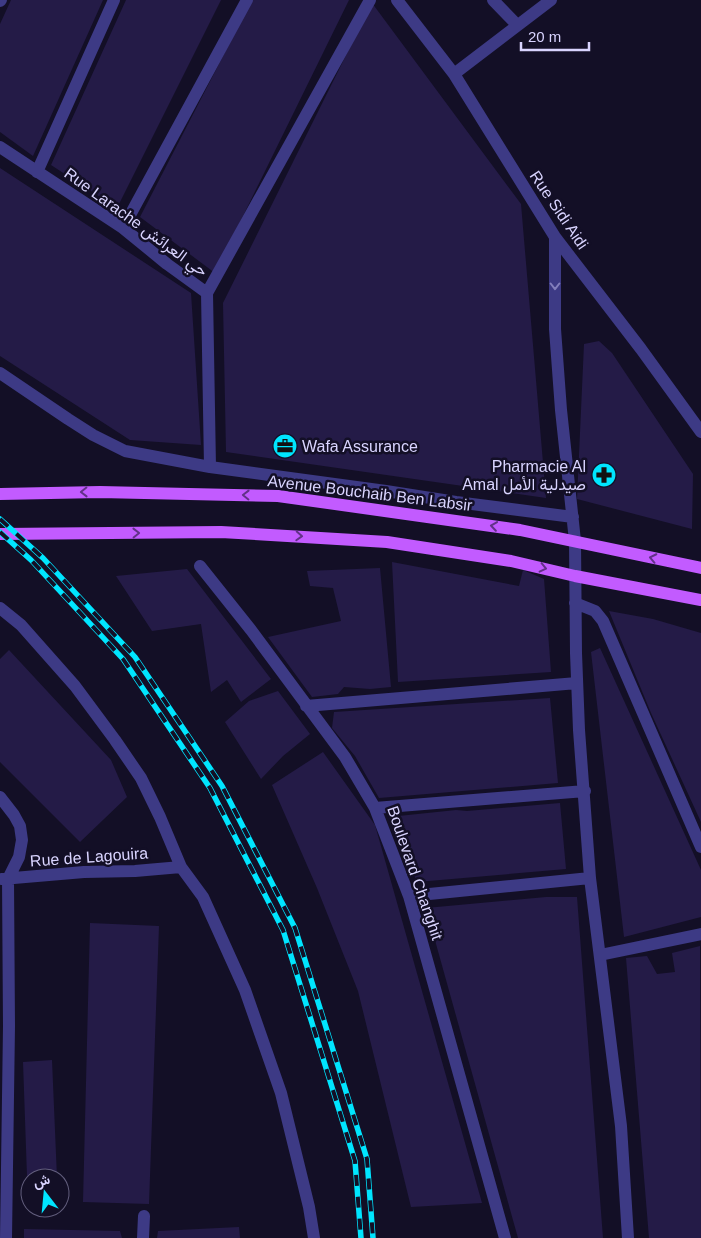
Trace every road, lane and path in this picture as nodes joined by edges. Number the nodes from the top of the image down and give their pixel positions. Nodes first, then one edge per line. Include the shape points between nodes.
1 (114, 0) edge
2 (247, 0) edge
3 (370, 0) edge
4 (397, 0) edge
5 (493, 0) edge
6 (551, 0) edge
7 (517, 25) junction
8 (454, 74) junction
9 (0, 147) edge
10 (37, 172) junction
11 (123, 228) junction
12 (555, 237) junction
13 (207, 293) junction
14 (0, 373) edge
15 (701, 432) edge
16 (210, 467) junction
17 (0, 494) edge
18 (573, 517) junction
19 (0, 534) edge
20 (575, 541) junction
21 (200, 566) dead end
22 (701, 568) edge
23 (575, 576) junction
24 (701, 600) edge
25 (575, 604) junction
26 (0, 608) edge
27 (577, 683) junction
28 (306, 706) junction
29 (585, 790) junction
30 (0, 797) edge
31 (375, 808) junction
32 (701, 847) edge
33 (181, 867) junction
34 (590, 878) junction
35 (4, 879) edge
36 (410, 896) junction
37 (701, 934) edge
38 (600, 955) junction
39 (144, 1216) dead end
40 (6, 1238) edge
41 (143, 1238) edge
42 (314, 1238) edge
43 (505, 1238) edge
44 (628, 1238) edge

1 - 10 street
2 - 11 street
3 - 13 street
4 - 8 street, Rue Sidi Aidi
5 - 7 street
6 - 7 street
7 - 8 street
8 - 12 street, Rue Sidi Aidi
9 - 10 street, Rue Larache حي العرائش
10 - 11 street, Rue Larache حي العرائش
11 - 13 street, Rue Larache حي العرائش
12 - 15 street, Rue Sidi Aidi
12 -> 18 street via 555,329
13 - 16 street, Rue Larache حي العرائش
14 - 16 street via 76,425 125,452
16 - 18 street
20 -> 17 main road, Avenue Bouchaib Ben Labsir via 520,530 278,496 100,492
18 - 20 street
19 -> 23 main road via 221,532 387,542 511,560
22 -> 20 main road, Avenue Bouchaib Ben Labsir
20 - 23 street
21 - 28 street, Boulevard Changhit
23 - 24 main road
23 - 25 street
25 - 27 street
25 - 32 street via 595,611 603,621
26 - 33 street via 22,625 75,686 115,740 141,778
27 - 28 street
27 - 29 street
28 - 31 street, Boulevard Changhit via 345,757
29 - 31 street
29 - 34 street
30 - 35 street via 20,826 22,840 19,857
31 - 36 street, Boulevard Changhit
33 - 35 street, Rue de Lagouira
33 - 42 street via 203,897 248,999 281,1093
34 - 36 street
34 - 38 street
35 - 40 street via 9,1026
36 - 43 street, Boulevard Changhit
37 - 38 street
38 - 44 street via 621,1126
39 - 41 street

